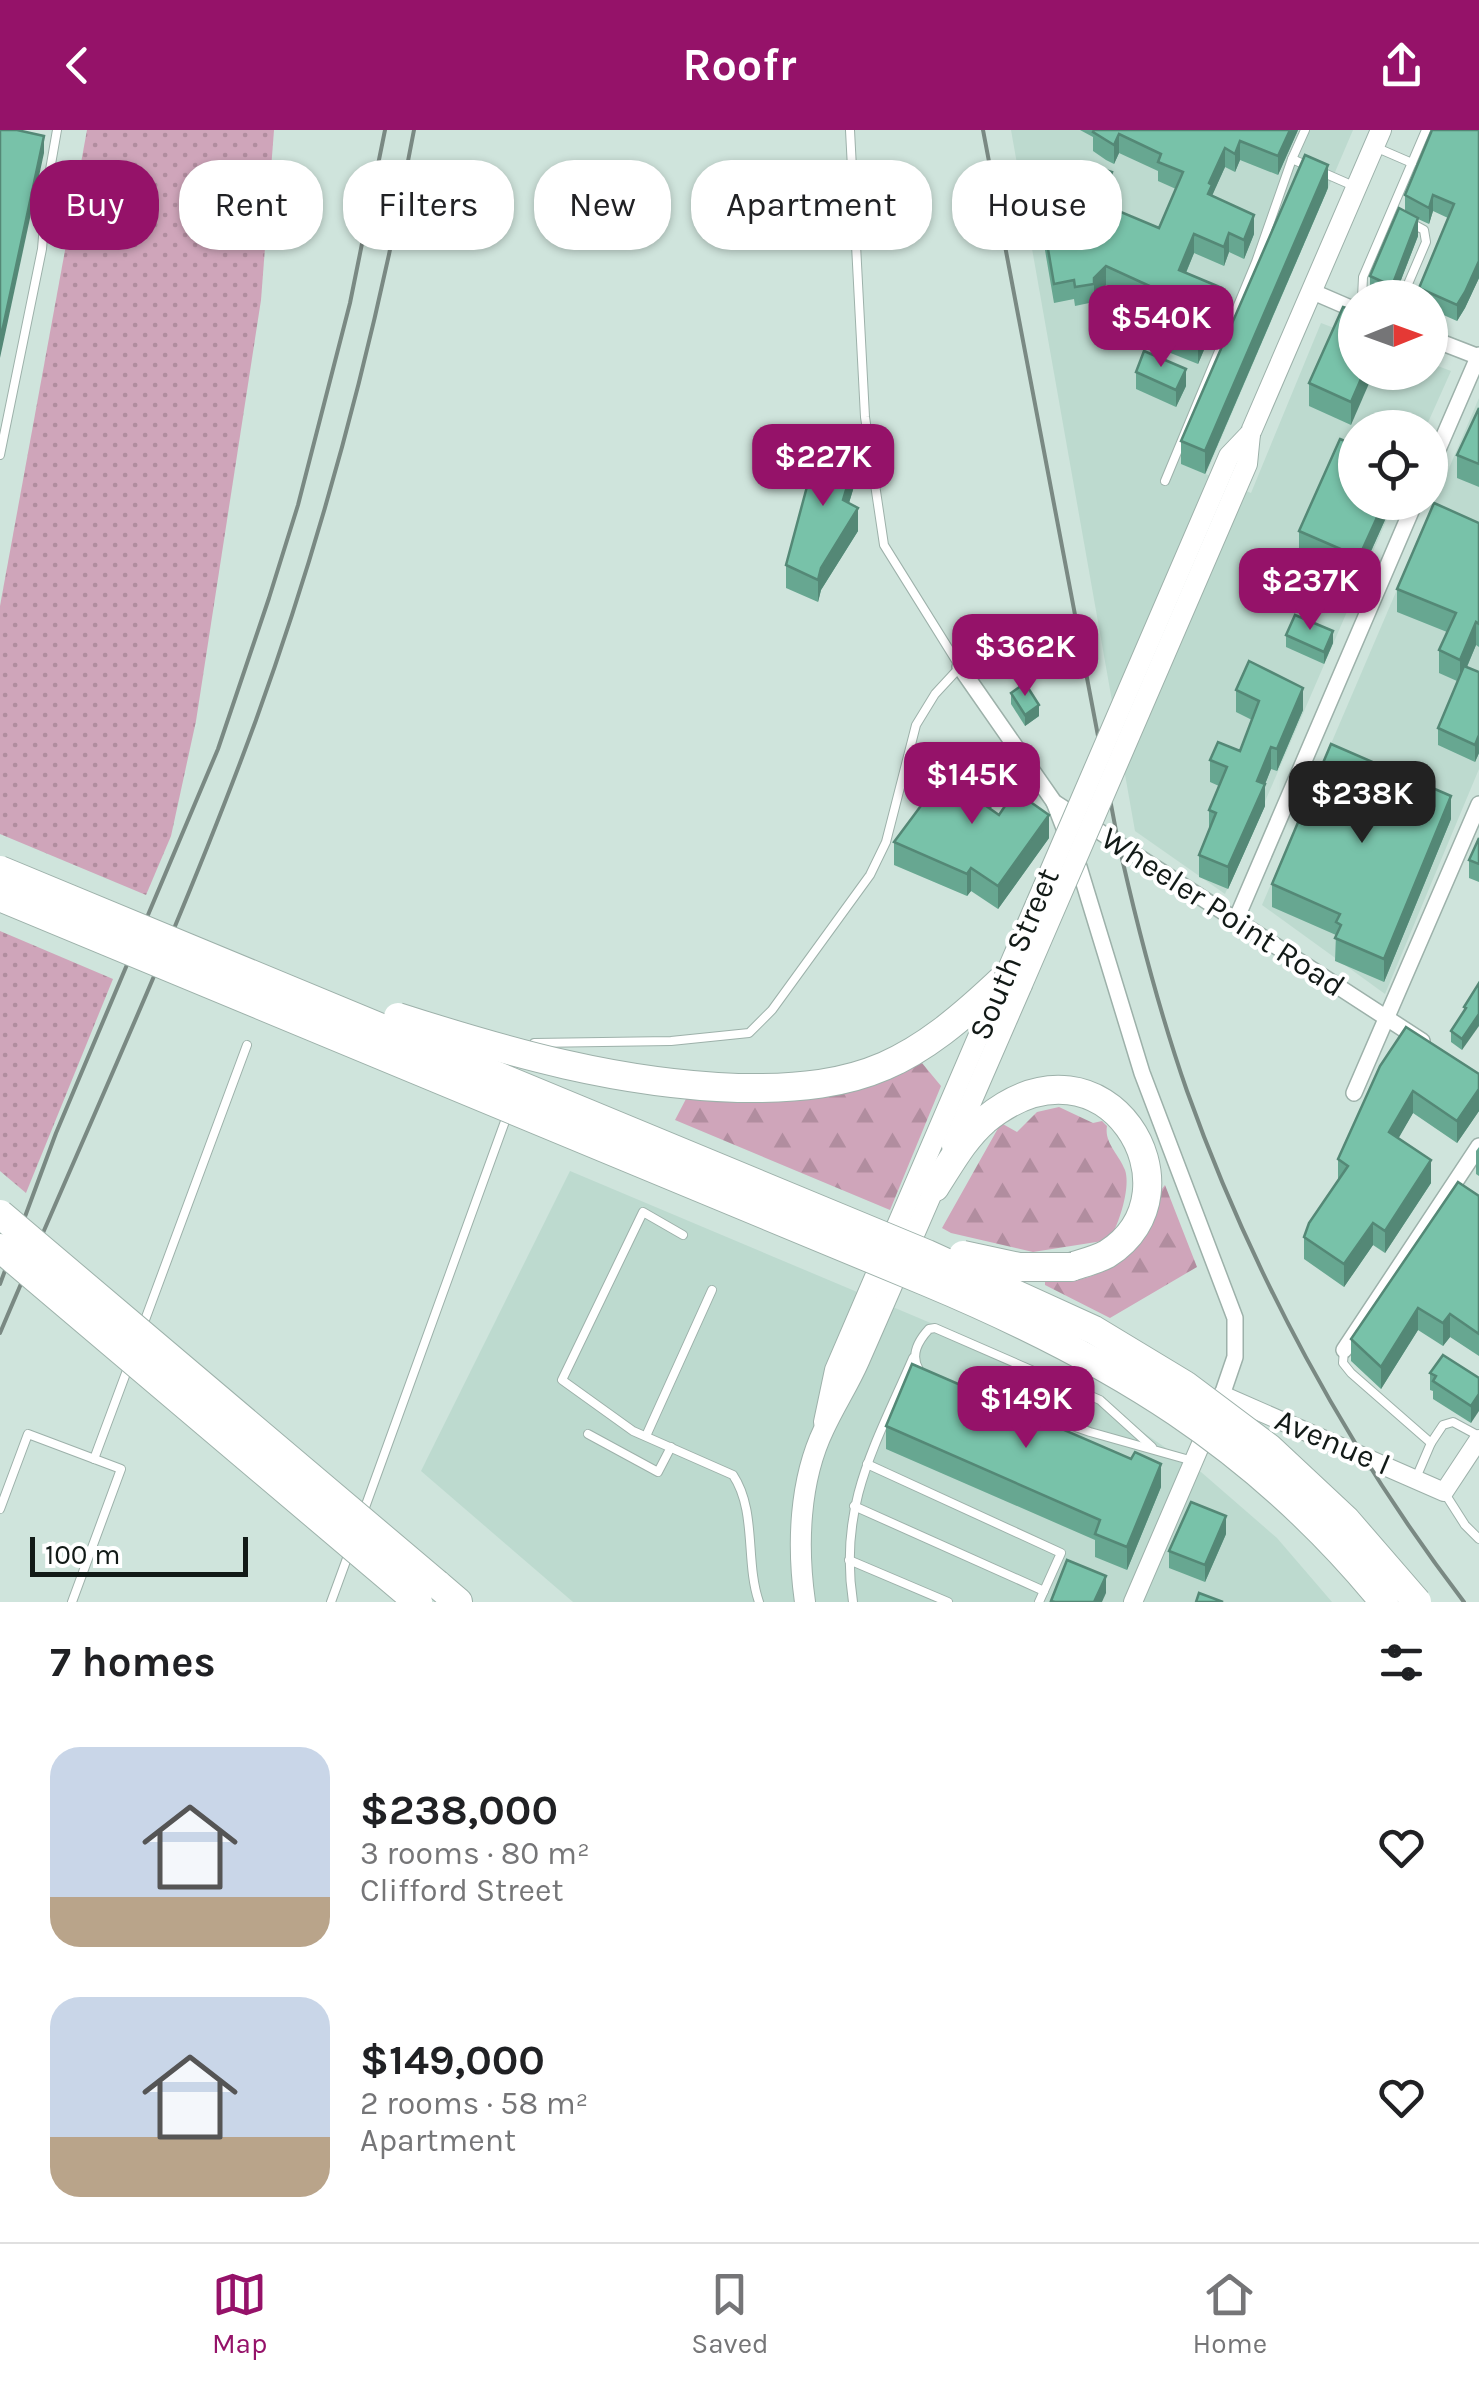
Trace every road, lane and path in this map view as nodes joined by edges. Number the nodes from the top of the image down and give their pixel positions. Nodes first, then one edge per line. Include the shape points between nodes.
1 (58, 130) edge
2 (850, 130) edge
3 (1305, 130) edge
4 (1426, 130) edge
5 (1376, 135) edge
6 (1292, 159) junction
7 (1412, 162) junction
8 (1356, 187) junction
9 (1391, 213) junction
10 (1363, 280) edge
11 (1409, 280) edge
12 (1311, 290) junction
13 (1338, 302) edge
14 (1448, 345) edge
15 (1479, 356) edge
16 (1448, 427) edge
17 (0, 454) edge
18 (1165, 481) dead end
19 (1407, 520) edge
20 (960, 667) junction
21 (1054, 802) junction
22 (1479, 804) edge
23 (0, 870) edge
24 (0, 897) edge
25 (1235, 922) junction
26 (220, 961) junction
27 (1013, 982) junction
28 (1386, 1017) junction
29 (247, 1045) dead end
30 (1434, 1050) edge
31 (527, 1061) dead end
32 (521, 1079) dead end
33 (1354, 1093) dead end
34 (1479, 1146) edge
35 (934, 1187) junction
36 (805, 1203) junction
37 (0, 1214) edge
38 (683, 1235) dead end
39 (0, 1248) edge
40 (712, 1290) dead end
41 (1344, 1350) joint
42 (915, 1354) junction
43 (925, 1374) edge
44 (962, 1387) edge
45 (1222, 1396) junction
46 (824, 1429) junction
47 (588, 1434) dead end
48 (646, 1436) junction
49 (1479, 1438) edge
50 (1431, 1444) junction
51 (671, 1447) junction
52 (1152, 1447) junction
53 (94, 1459) junction
54 (1193, 1462) junction
55 (868, 1464) junction
56 (1416, 1478) junction
57 (1444, 1492) junction
58 (854, 1506) junction
59 (0, 1509) edge
60 (1479, 1539) edge
61 (849, 1560) junction
62 (1044, 1591) junction
63 (438, 1596) edge
64 (72, 1602) edge
65 (330, 1602) edge
66 (759, 1602) edge
67 (804, 1602) edge
68 (854, 1602) edge
69 (948, 1602) edge
70 (1040, 1602) edge
71 (1133, 1602) edge
72 (1384, 1602) edge
73 (1417, 1602) edge

1 - 17 lane via 42,249
2 - 20 lane via 864,417 884,545
3 - 6 lane
4 - 7 lane
5 - 7 lane
5 - 8 main road, South Street
6 - 8 lane
6 - 18 lane
7 - 9 lane
8 - 12 main road, South Street
9 - 10 lane
9 - 11 lane via 1427,236
12 - 13 street
12 - 27 main road, South Street, bridge via 1250,434 1229,456
14 - 15 street
15 - 16 street
19 - 25 street
20 - 21 street, Wheeler Point Road
20 - 31 lane via 916,725 886,842 870,875 749,1032 671,1042 534,1043
21 - 25 street, Wheeler Point Road
21 - 45 street via 1142,1073 1235,1318 1234,1357
22 - 28 street
23 - 26 highway, bridge
24 - 72 highway, bridge via 1059,1341 1140,1386 1226,1446 1306,1516
25 - 28 street, Wheeler Point Road
26 - 27 highway, bridge via 553,1064 643,1081 738,1088 838,1081 896,1063
26 - 36 highway, bridge
27 - 35 main road, South Street
27 - 46 main road, South Street via 835,1370
28 - 30 street, Wheeler Point Road
28 - 33 street
29 - 53 lane
32 - 65 lane
34 - 41 street
35 - 36 highway, bridge via 976,1128 1012,1102 1054,1088 1112,1106 1142,1151 1146,1172 1145,1197 1126,1237 1108,1253 1071,1267 983,1260
35 - 46 main road, South Street
36 - 73 highway, bridge via 1035,1301 1185,1385 1309,1484
37 - 63 highway, bridge
38 - 48 lane via 643,1212 562,1380
39 - 63 highway, bridge
40 - 48 lane
41 - 50 lane via 1351,1373
42 - 43 lane
42 - 52 lane via 934,1328 1100,1400
42 - 55 lane
44 - 52 lane
45 - 54 street
45 - 56 street, Avenue I
46 - 67 main road, South Street via 806,1495
47 - 51 lane via 658,1472
48 - 51 lane
49 - 50 lane via 1453,1422
49 - 57 street
50 - 56 lane
51 - 66 lane via 732,1475 740,1486
52 - 54 lane
53 - 59 lane via 28,1434
53 - 64 lane via 121,1469
54 - 71 street
55 - 58 lane
55 - 62 lane via 1062,1553
56 - 57 street, Avenue I
57 - 60 lane
58 - 61 lane
58 - 62 lane
61 - 68 lane
61 - 69 lane
62 - 70 lane

